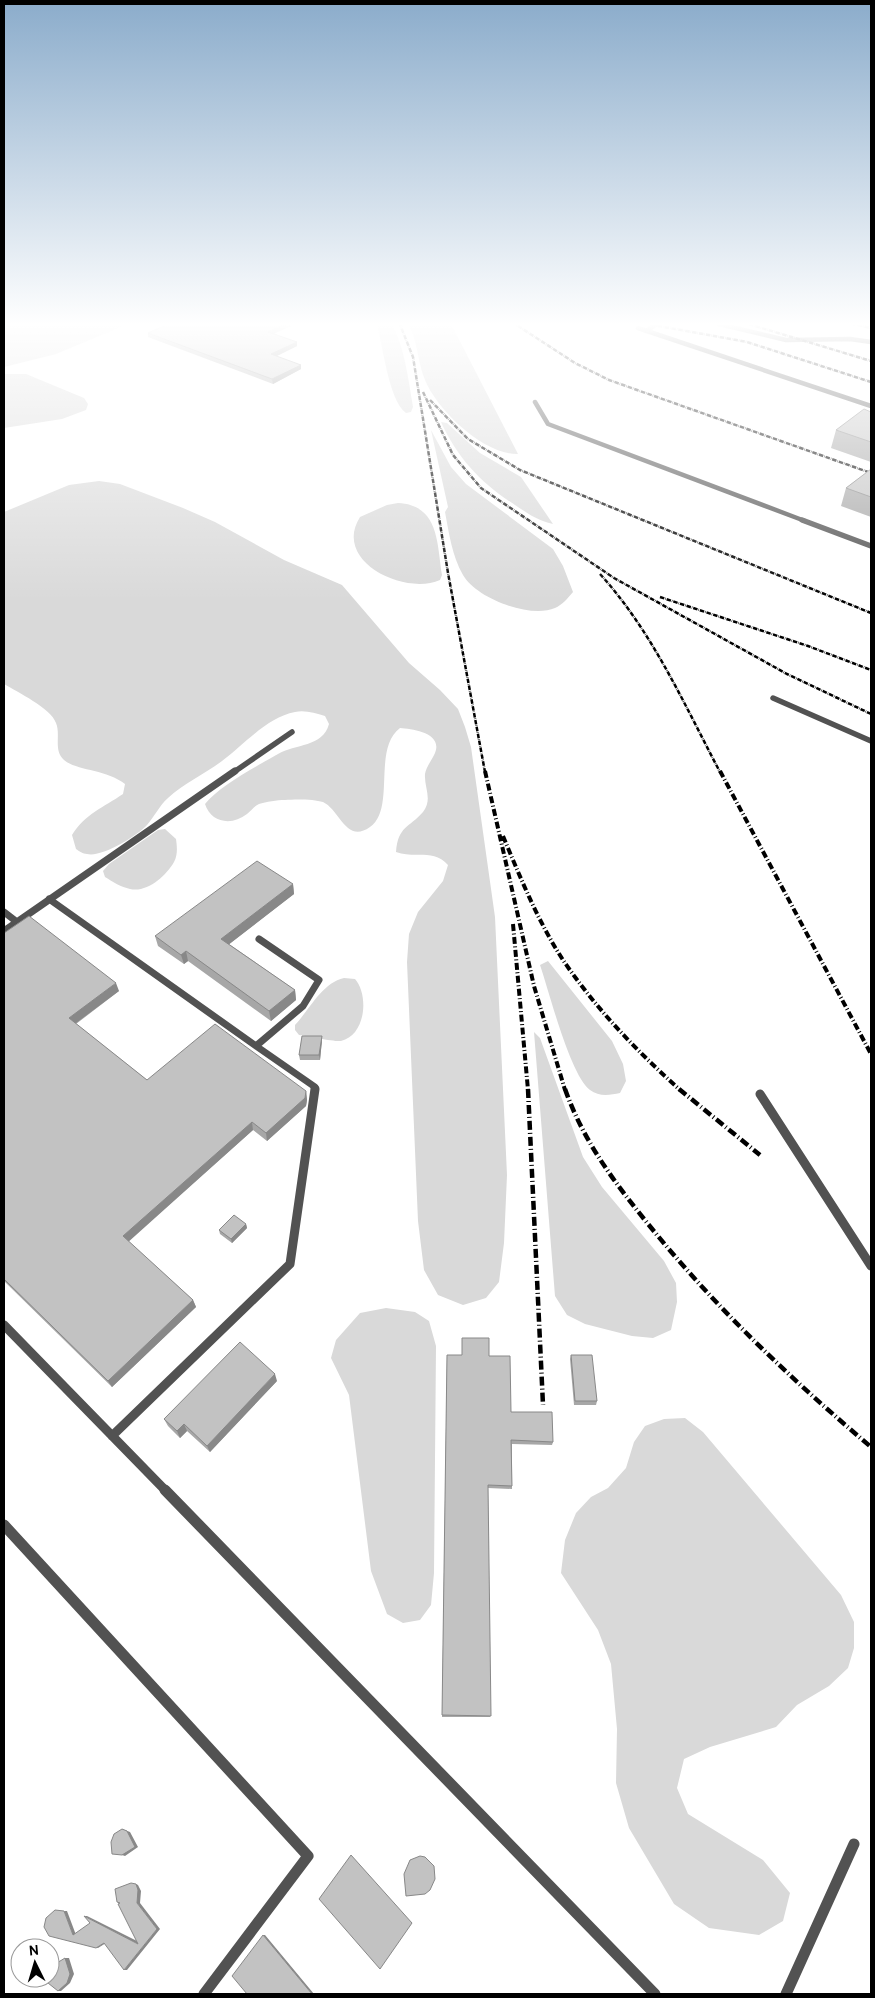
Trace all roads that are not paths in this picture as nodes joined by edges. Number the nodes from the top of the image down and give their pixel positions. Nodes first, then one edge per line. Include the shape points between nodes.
1 (543, 415) edge
2 (871, 546) edge
3 (773, 698) dead end
4 (292, 732) dead end
5 (871, 741) edge
6 (50, 899) junction
7 (4, 912) edge
8 (16, 922) junction
9 (4, 931) edge
10 (259, 940) dead end
11 (256, 1046) junction
12 (760, 1094) dead end
13 (871, 1266) edge
14 (4, 1326) edge
15 (112, 1436) junction
16 (4, 1525) edge
17 (854, 1844) dead end
18 (204, 1994) edge
19 (655, 1994) edge
20 (786, 1994) edge

1 - 2 lane via 548,424
3 - 5 lane
4 - 6 lane
6 - 8 lane
6 - 11 lane
7 - 8 lane
8 - 9 lane
10 - 11 lane via 319,980 303,1006
11 - 15 lane via 316,1087 290,1264
12 - 13 lane
14 - 15 lane
15 - 19 lane
16 - 18 lane via 308,1856
17 - 20 lane

